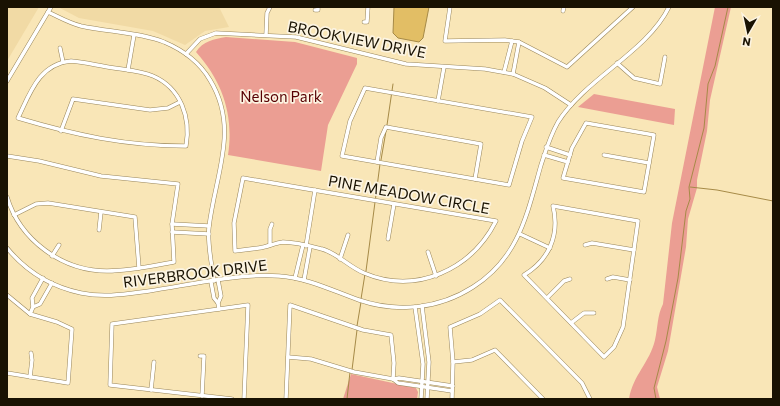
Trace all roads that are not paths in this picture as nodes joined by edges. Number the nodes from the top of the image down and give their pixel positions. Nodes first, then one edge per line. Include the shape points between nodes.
1 (51, 7) edge
2 (270, 7) edge
3 (368, 7) edge
4 (450, 7) edge
5 (633, 7) edge
6 (669, 7) edge
7 (48, 12) junction
8 (364, 22) dead end
9 (134, 35) junction
10 (266, 35) junction
11 (512, 40) junction
12 (520, 42) junction
13 (60, 48) dead end
14 (510, 49) junction
15 (517, 51) junction
16 (186, 54) junction
17 (665, 57) dead end
18 (63, 62) junction
19 (617, 63) junction
20 (444, 67) junction
21 (128, 70) junction
22 (504, 72) junction
23 (512, 74) junction
24 (7, 81) edge
25 (438, 101) junction
26 (180, 102) junction
27 (571, 105) junction
28 (60, 131) junction
29 (546, 147) junction
30 (562, 152) junction
31 (544, 155) junction
32 (570, 155) junction
33 (604, 155) dead end
34 (7, 156) edge
35 (560, 160) junction
36 (377, 162) junction
37 (568, 162) junction
38 (649, 163) junction
39 (475, 179) junction
40 (315, 190) junction
41 (7, 197) edge
42 (394, 204) junction
43 (101, 212) junction
44 (14, 215) junction
45 (172, 224) junction
46 (272, 224) dead end
47 (209, 226) junction
48 (99, 230) dead end
49 (172, 232) junction
50 (209, 234) junction
51 (520, 234) junction
52 (348, 236) dead end
53 (388, 239) dead end
54 (585, 244) dead end
55 (59, 245) dead end
56 (270, 245) junction
57 (306, 246) junction
58 (7, 248) edge
59 (550, 248) junction
60 (634, 250) junction
61 (428, 252) dead end
62 (301, 255) junction
63 (52, 256) junction
64 (307, 257) junction
65 (340, 259) junction
66 (139, 268) junction
67 (436, 276) junction
68 (43, 278) junction
69 (295, 278) junction
70 (570, 279) dead end
71 (607, 279) dead end
72 (218, 280) junction
73 (304, 280) junction
74 (630, 280) junction
75 (212, 281) junction
76 (52, 283) junction
77 (7, 295) edge
78 (547, 298) junction
79 (218, 303) junction
80 (422, 306) junction
81 (33, 307) junction
82 (415, 307) junction
83 (219, 309) junction
84 (594, 313) dead end
85 (30, 314) junction
86 (571, 323) junction
87 (31, 353) dead end
88 (200, 356) dead end
89 (288, 357) junction
90 (154, 362) dead end
91 (453, 362) junction
92 (7, 373) edge
93 (30, 377) junction
94 (393, 379) junction
95 (423, 381) junction
96 (429, 382) junction
97 (453, 386) junction
98 (422, 387) junction
99 (428, 387) junction
100 (151, 390) junction
101 (452, 391) junction
102 (202, 396) junction
103 (232, 399) edge
104 (244, 399) edge
105 (286, 399) edge
106 (421, 399) edge
107 (427, 399) edge
108 (452, 399) edge
109 (543, 399) edge
110 (590, 399) edge

1 - 7 street
2 - 10 street
3 - 8 street via 367,22
4 - 11 street via 445,41
5 - 12 street via 567,66
6 - 19 street, RIVERBROOK DRIVE via 654,30
7 - 9 street via 82,26
7 - 24 street
9 - 16 street via 165,43
9 - 21 street
10 - 16 street, BROOKVIEW DRIVE via 222,32 212,34 200,39
10 - 20 street, BROOKVIEW DRIVE via 307,39 406,64
11 - 12 street
11 - 14 street
12 - 15 street
13 - 18 street
14 - 15 street
14 - 22 street
15 - 23 street
16 - 47 street via 201,68 215,88 222,105 225,123 225,141
17 - 19 street via 660,84 634,78
18 - 21 street
18 - 28 street via 52,66 39,77 18,118
19 - 27 street, RIVERBROOK DRIVE
20 - 22 street, BROOKVIEW DRIVE
20 - 25 street
21 - 26 street via 160,80 170,87
22 - 23 street, BROOKVIEW DRIVE
23 - 27 street, BROOKVIEW DRIVE via 545,88
25 - 36 street via 365,88 350,121 342,156
25 - 39 street via 532,117 509,185
26 - 28 street via 162,109 150,110 73,98
26 - 28 street via 187,121 186,146 125,143
27 - 29 street, RIVERBROOK DRIVE
29 - 30 street
29 - 31 street, RIVERBROOK DRIVE
30 - 32 street
30 - 35 street
31 - 35 street
31 - 51 street, RIVERBROOK DRIVE
32 - 37 street
32 - 38 street via 586,123 654,135
33 - 38 street
34 - 45 street via 101,176 178,184
35 - 37 street
36 - 39 street
36 - 39 street via 381,138 386,127 481,144
37 - 38 street via 563,178 644,192
40 - 42 street, PINE MEADOW CIRCLE
40 - 56 street, PINE MEADOW CIRCLE via 243,178 234,223 235,251
40 - 57 street
41 - 44 street
42 - 53 street
42 - 67 street, PINE MEADOW CIRCLE via 496,221 487,238 474,253
43 - 44 street via 48,202 36,204
43 - 48 street
43 - 66 street via 136,217
44 - 63 street via 30,237
45 - 47 street
45 - 49 street
46 - 56 street
47 - 50 street
49 - 50 street
49 - 66 street via 174,262
50 - 75 street
51 - 59 street
51 - 80 street, RIVERBROOK DRIVE via 502,262 482,281 453,298
52 - 65 street
54 - 60 street
55 - 63 street
56 - 57 street, PINE MEADOW CIRCLE via 283,242
57 - 62 street
57 - 64 street
57 - 65 street, PINE MEADOW CIRCLE via 329,252
58 - 68 street, RIVERBROOK DRIVE via 22,264
59 - 60 street via 555,227 553,206 638,221
59 - 78 street via 541,261 524,275
60 - 74 street
61 - 67 street
62 - 64 street
62 - 69 street
63 - 66 street via 73,265 96,270
64 - 73 street
65 - 67 street, PINE MEADOW CIRCLE via 362,272 387,280 414,281
68 - 76 street, RIVERBROOK DRIVE
68 - 81 street via 32,298
69 - 72 street, RIVERBROOK DRIVE via 262,275
69 - 73 street, RIVERBROOK DRIVE
70 - 78 street via 564,281
71 - 74 street via 613,277
72 - 75 street, RIVERBROOK DRIVE
72 - 79 street via 221,296
73 - 82 street, RIVERBROOK DRIVE via 373,304 398,308
74 - 86 street via 621,334 614,347 604,357
75 - 76 street, RIVERBROOK DRIVE via 106,296 81,293
75 - 79 street via 214,298
76 - 81 street via 40,304
77 - 85 street
78 - 86 street
79 - 83 street
80 - 82 street, RIVERBROOK DRIVE
80 - 96 street
81 - 85 street
82 - 95 street
83 - 100 street via 112,324 110,385
83 - 104 street via 248,305
84 - 86 street via 584,313
85 - 93 street via 72,329 68,382
87 - 93 street
88 - 102 street via 204,356
89 - 94 street via 312,359 354,372
89 - 94 street via 290,306 363,330 391,335
89 - 105 street
90 - 100 street
91 - 97 street
91 - 109 street via 472,360 495,350
91 - 110 street via 450,327 480,314 500,300 582,383
92 - 93 street
94 - 95 street
94 - 98 street via 398,383
95 - 96 street
95 - 98 street
96 - 97 street
96 - 99 street
97 - 101 street
98 - 99 street
98 - 106 street
99 - 101 street
99 - 107 street
100 - 102 street
101 - 108 street
102 - 103 street

